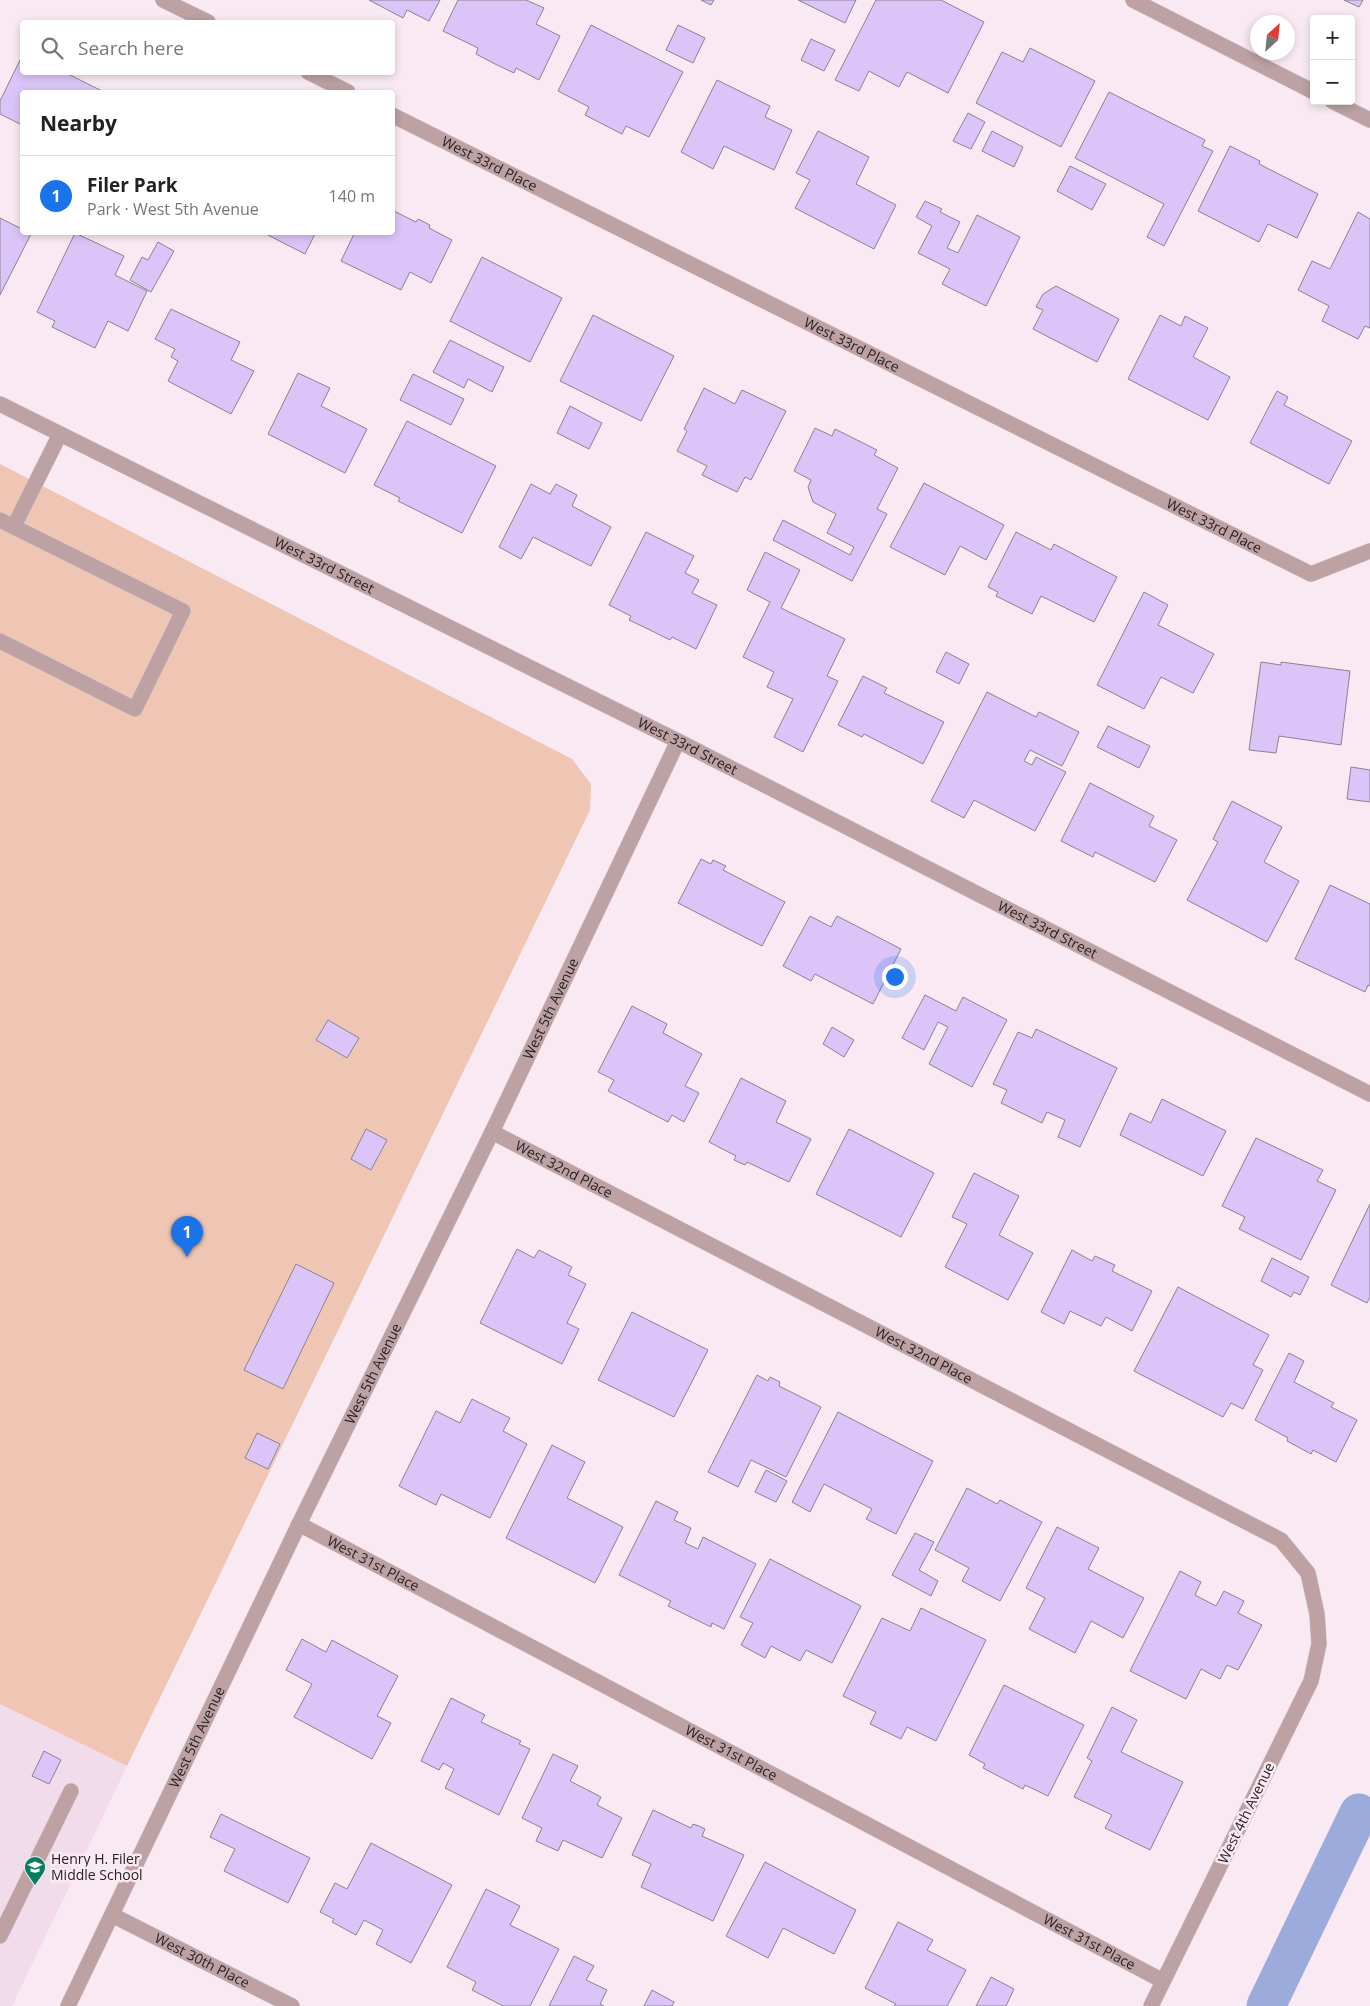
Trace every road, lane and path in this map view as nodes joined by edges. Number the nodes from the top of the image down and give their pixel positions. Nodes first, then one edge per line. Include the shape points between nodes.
1 (163, 0) edge
2 (1134, 0) edge
3 (204, 20) edge
4 (314, 75) edge
5 (344, 90) edge
6 (1310, 90) edge
7 (1340, 105) edge
8 (395, 116) edge
9 (1370, 120) edge
10 (0, 404) edge
11 (60, 434) junction
12 (0, 520) edge
13 (14, 526) junction
14 (1370, 551) edge
15 (0, 642) edge
16 (678, 741) junction
17 (1370, 1094) edge
18 (492, 1132) junction
19 (300, 1524) junction
20 (1317, 1614) joint
21 (71, 1791) dead end
22 (112, 1915) junction
23 (0, 1936) edge
24 (1163, 1981) junction
25 (68, 2006) edge
26 (292, 2006) edge
27 (1151, 2006) edge

1 - 3 street
2 - 6 street
4 - 5 street
7 - 9 street
8 - 14 street, West 33rd Place via 1311,574
10 - 11 street, West 33rd Street
11 - 13 street
11 - 16 street, West 33rd Street
12 - 13 street
13 - 15 street via 183,611 135,709
16 - 17 street, West 33rd Street
16 - 18 street, West 5th Avenue
18 - 19 street, West 5th Avenue
18 - 20 street, West 32nd Place via 1281,1540 1308,1573
19 - 22 street, West 5th Avenue
19 - 24 street, West 31st Place
20 - 24 street, West 4th Avenue via 1319,1644 1311,1681
21 - 23 street
22 - 25 street, West 5th Avenue
22 - 26 street, West 30th Place
24 - 27 street, West 4th Avenue

